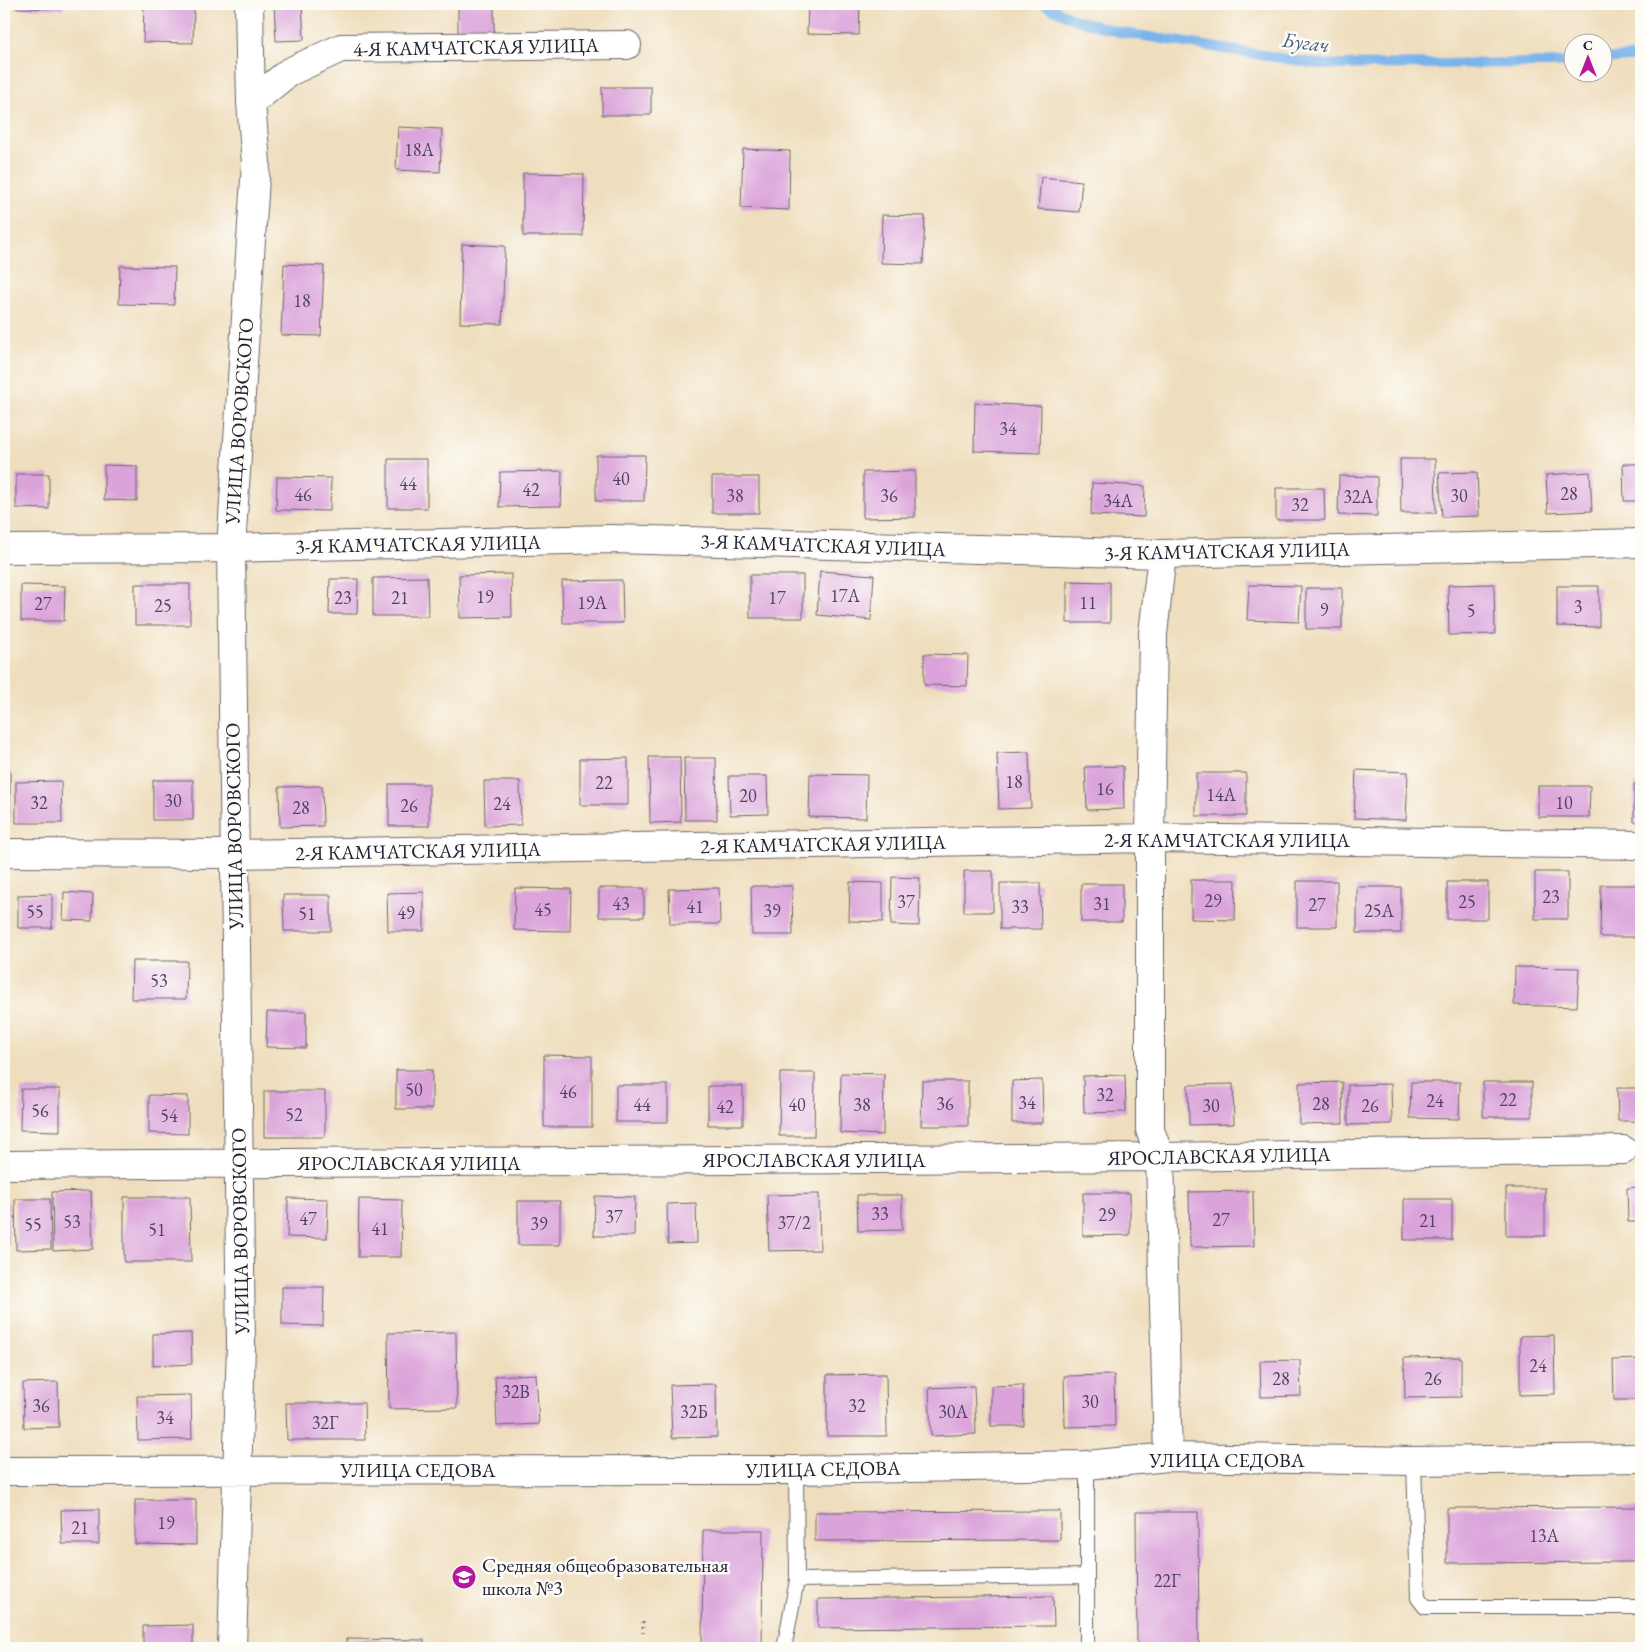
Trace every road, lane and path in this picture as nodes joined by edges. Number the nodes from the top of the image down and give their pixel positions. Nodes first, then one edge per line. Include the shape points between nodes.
1 (249, 4) edge
2 (627, 45) dead end
3 (251, 103) junction
4 (1641, 543) edge
5 (231, 548) junction
6 (4, 549) edge
7 (1162, 554) junction
8 (1150, 838) junction
9 (1641, 845) edge
10 (4, 853) edge
11 (235, 854) junction
12 (1623, 1150) dead end
13 (1160, 1157) junction
14 (238, 1164) junction
15 (4, 1165) edge
16 (1168, 1457) junction
17 (1641, 1458) edge
18 (1414, 1461) junction
19 (1088, 1465) junction
20 (237, 1470) junction
21 (796, 1470) junction
22 (4, 1471) edge
23 (1087, 1576) junction
24 (797, 1580) junction
25 (1641, 1607) edge
26 (643, 1620) dead end
27 (785, 1643) dead end
28 (232, 1648) edge
29 (643, 1648) edge
30 (1087, 1648) edge

1 - 3 street, УЛИЦА ВОРОВСКОГО
2 - 3 street, 4-Я КАМЧАТСКАЯ УЛИЦА via 341,48 289,72
3 - 5 street, УЛИЦА ВОРОВСКОГО via 256,163
4 - 7 street, 3-Я КАМЧАТСКАЯ УЛИЦА
5 - 6 street, 3-Я КАМЧАТСКАЯ УЛИЦА
5 - 7 street, 3-Я КАМЧАТСКАЯ УЛИЦА via 611,539
5 - 11 street, УЛИЦА ВОРОВСКОГО
7 - 8 street via 1153,634
8 - 9 street, 2-Я КАМЧАТСКАЯ УЛИЦА
8 - 11 street, 2-Я КАМЧАТСКАЯ УЛИЦА
8 - 13 street via 1150,1130
10 - 11 street, 2-Я КАМЧАТСКАЯ УЛИЦА
11 - 14 street, УЛИЦА ВОРОВСКОГО
12 - 13 street, ЯРОСЛАВСКАЯ УЛИЦА
13 - 14 street, ЯРОСЛАВСКАЯ УЛИЦА
13 - 16 street
14 - 15 street, ЯРОСЛАВСКАЯ УЛИЦА
14 - 20 street, УЛИЦА ВОРОВСКОГО via 242,1345
16 - 18 street, УЛИЦА СЕДОВА
16 - 19 street, УЛИЦА СЕДОВА
17 - 18 street, УЛИЦА СЕДОВА
18 - 25 lane via 1418,1598 1425,1606
19 - 21 street, УЛИЦА СЕДОВА
19 - 23 lane
20 - 21 street, УЛИЦА СЕДОВА
20 - 22 street, УЛИЦА СЕДОВА
20 - 28 street, УЛИЦА ВОРОВСКОГО
21 - 24 lane
23 - 24 lane
23 - 30 lane
24 - 27 lane
26 - 29 path

